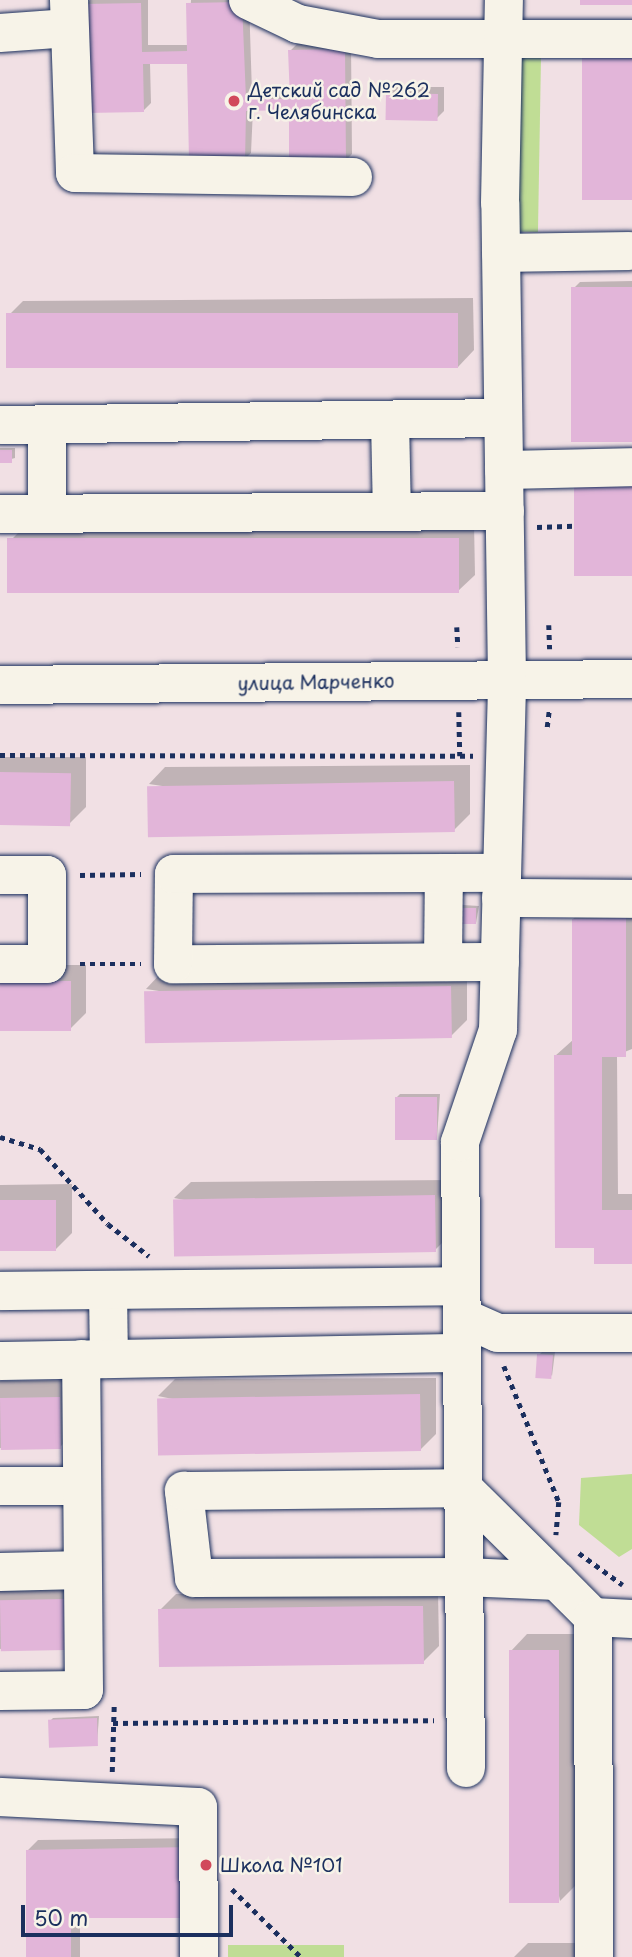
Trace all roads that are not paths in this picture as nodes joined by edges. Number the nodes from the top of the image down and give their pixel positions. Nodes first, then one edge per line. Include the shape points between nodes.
1 (248, 0) edge
2 (69, 14) edge
3 (632, 14) edge
4 (504, 18) edge
5 (0, 33) edge
6 (632, 39) edge
7 (353, 177) dead end
8 (629, 251) dead end
9 (500, 253) junction
10 (503, 418) junction
11 (390, 420) junction
12 (0, 425) edge
13 (47, 425) junction
14 (632, 467) edge
15 (504, 470) junction
16 (505, 511) junction
17 (392, 512) junction
18 (0, 514) edge
19 (47, 514) junction
20 (632, 679) edge
21 (508, 680) junction
22 (0, 685) edge
23 (444, 873) junction
24 (0, 875) edge
25 (502, 885) junction
26 (632, 899) edge
27 (443, 962) junction
28 (500, 962) junction
29 (0, 964) edge
30 (108, 1290) junction
31 (0, 1291) edge
32 (462, 1319) junction
33 (632, 1333) edge
34 (95, 1359) junction
35 (0, 1361) edge
36 (0, 1486) edge
37 (82, 1486) junction
38 (463, 1488) junction
39 (82, 1570) junction
40 (0, 1572) edge
41 (464, 1577) junction
42 (557, 1581) junction
43 (593, 1616) junction
44 (632, 1619) edge
45 (0, 1691) edge
46 (466, 1768) dead end
47 (0, 1797) edge
48 (199, 1957) edge
49 (594, 1957) edge

1 - 4 street via 298,24 378,39
2 - 5 street
2 - 7 street via 75,173
3 - 4 street
4 - 6 street
4 - 9 street
8 - 9 street
9 - 10 street
10 - 11 street
10 - 15 street
11 - 13 street
11 - 17 street
12 - 13 street
13 - 19 street
14 - 15 street
15 - 16 street
16 - 17 street
16 - 21 street
17 - 19 street
18 - 19 street
20 - 21 street, улица Марченко
21 - 22 street, улица Марченко
21 - 25 street
23 - 25 street
23 - 27 street
23 - 27 street via 174,874 173,964
24 - 29 street via 47,875 47,964
25 - 26 street
25 - 28 street
27 - 28 street
28 - 32 street via 498,1030 460,1142
30 - 31 street
30 - 32 street via 192,1289
30 - 34 street
32 - 33 street via 498,1333
32 - 34 street
32 - 38 street
34 - 35 street
34 - 37 street
36 - 37 street
37 - 39 street
38 - 41 street
38 - 41 street via 184,1491 194,1578
38 - 42 street
39 - 40 street
39 - 45 street via 84,1690
41 - 42 street
41 - 46 street
42 - 43 street
43 - 44 street
43 - 49 street
47 - 48 street via 198,1807

